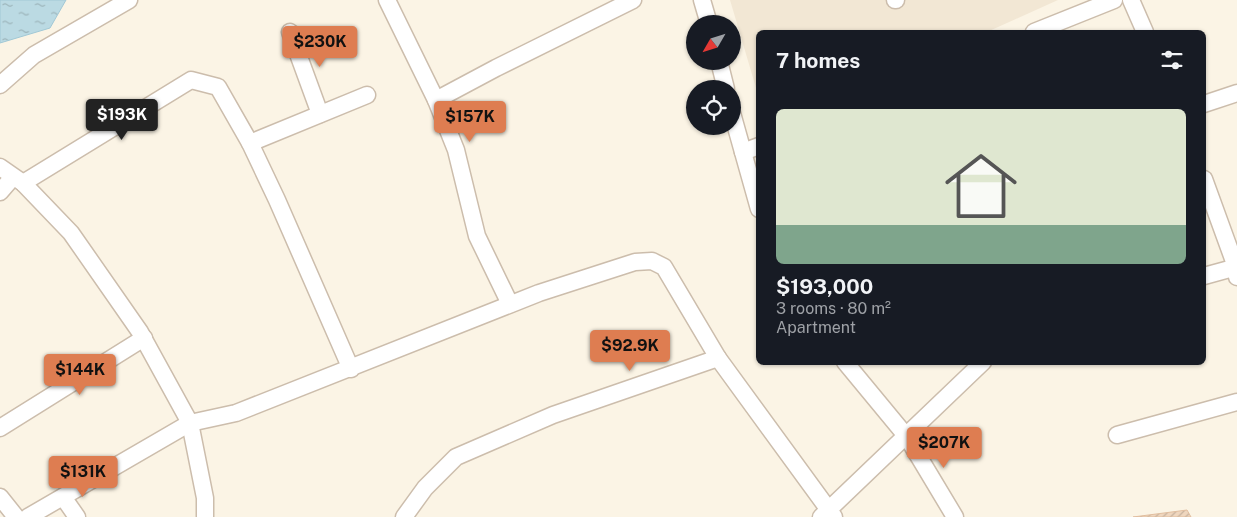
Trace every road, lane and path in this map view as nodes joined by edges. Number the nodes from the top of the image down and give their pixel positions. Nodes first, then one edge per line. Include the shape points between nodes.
1 (129, 0) edge
2 (387, 0) edge
3 (633, 0) edge
4 (702, 0) edge
5 (1114, 0) edge
6 (1131, 0) edge
7 (706, 15) edge
8 (1039, 30) edge
9 (1144, 30) edge
10 (290, 32) dead end
11 (0, 85) edge
12 (1237, 93) edge
13 (367, 95) dead end
14 (436, 100) junction
15 (1206, 103) edge
16 (320, 114) junction
17 (738, 135) edge
18 (250, 143) junction
19 (756, 147) edge
20 (743, 152) junction
21 (0, 166) edge
22 (18, 180) junction
23 (1206, 185) edge
24 (0, 192) edge
25 (756, 198) edge
26 (1237, 270) edge
27 (1206, 276) edge
28 (510, 304) junction
29 (144, 338) junction
30 (718, 358) junction
31 (847, 365) edge
32 (980, 365) edge
33 (351, 369) junction
34 (1237, 402) edge
35 (190, 423) junction
36 (0, 428) edge
37 (1117, 435) dead end
38 (907, 437) junction
39 (0, 497) edge
40 (63, 497) junction
41 (828, 514) edge
42 (16, 517) edge
43 (28, 517) edge
44 (78, 517) edge
45 (205, 517) edge
46 (404, 517) edge
47 (955, 517) edge

1 - 11 street via 34,56
2 - 14 street
3 - 14 street
4 - 7 street
5 - 8 street
6 - 9 street
10 - 16 street
12 - 15 street
13 - 16 street
14 - 28 street via 456,150 477,236
16 - 18 street
17 - 20 street
18 - 22 street via 218,87 191,80
18 - 33 street
19 - 20 street
20 - 25 street
21 - 22 street
22 - 24 street
22 - 29 street via 71,233
23 - 26 street
26 - 27 street
28 - 30 street via 635,262 652,262 664,267
28 - 33 street
29 - 35 street
29 - 36 street
30 - 41 street
30 - 46 street via 552,415 456,457 425,488
31 - 38 street
32 - 38 street
33 - 35 street via 236,414
34 - 37 street
35 - 40 street
35 - 45 street via 205,498
38 - 41 street
38 - 47 street
39 - 42 street
40 - 43 street
40 - 44 street

